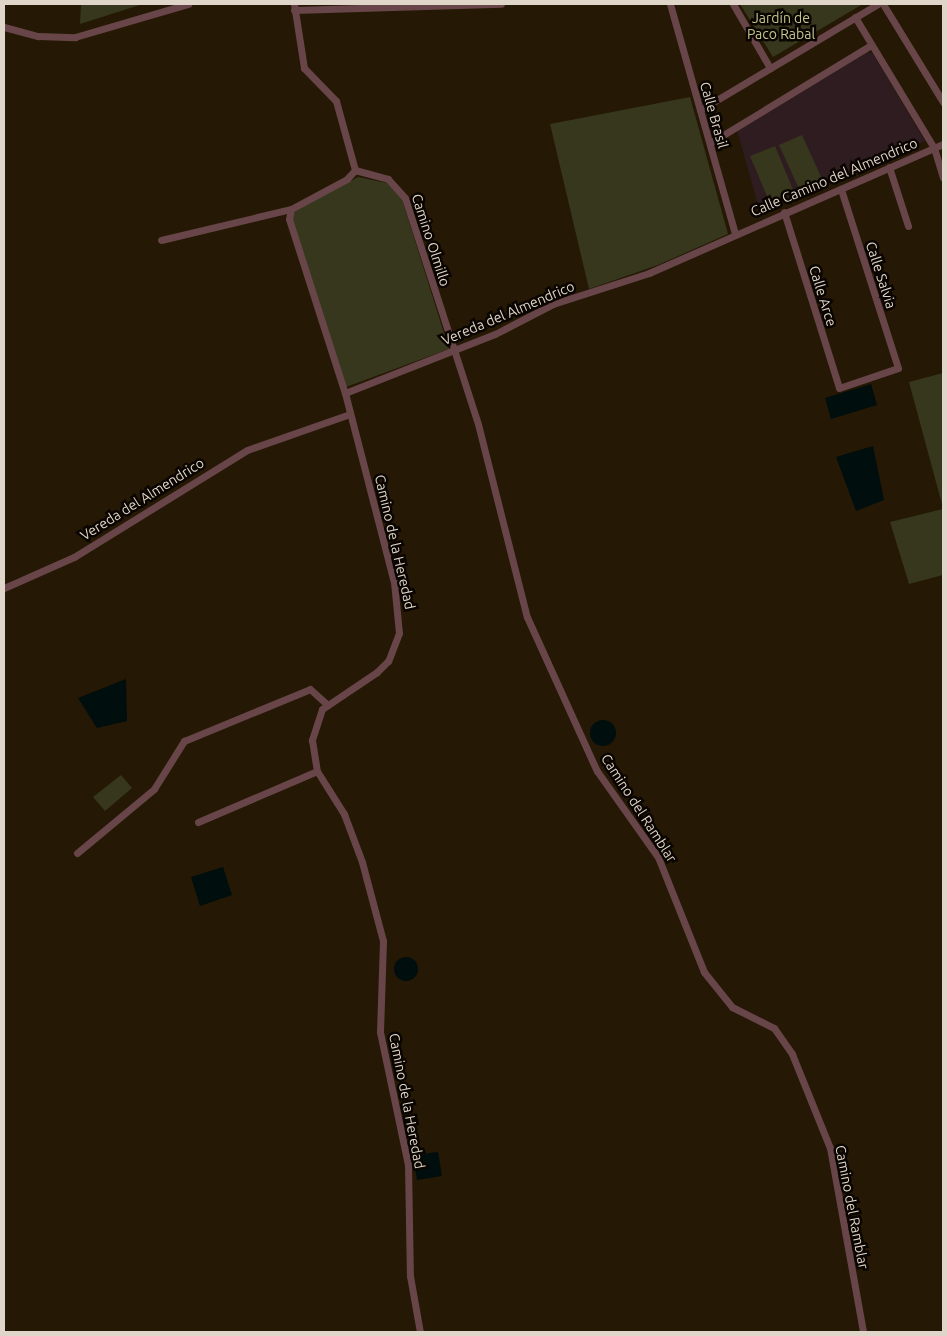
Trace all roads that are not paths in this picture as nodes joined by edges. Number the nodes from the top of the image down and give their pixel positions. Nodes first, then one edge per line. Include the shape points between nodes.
1 (188, 4) edge
2 (501, 4) edge
3 (670, 4) edge
4 (733, 4) edge
5 (878, 4) edge
6 (883, 4) edge
7 (169, 7) edge
8 (294, 7) edge
9 (855, 17) junction
10 (4, 27) edge
11 (871, 45) junction
12 (770, 68) junction
13 (943, 102) edge
14 (700, 110) junction
15 (710, 143) junction
16 (943, 144) edge
17 (934, 148) junction
18 (889, 167) junction
19 (355, 170) junction
20 (943, 178) edge
21 (841, 189) junction
22 (291, 210) junction
23 (784, 212) junction
24 (908, 226) dead end
25 (735, 233) junction
26 (162, 240) dead end
27 (452, 350) junction
28 (839, 388) joint
29 (346, 393) junction
30 (350, 414) junction
31 (4, 588) edge
32 (328, 705) junction
33 (318, 771) junction
34 (198, 822) dead end
35 (77, 854) dead end
36 (420, 1332) edge
37 (863, 1332) edge

1 - 7 street
2 - 8 street
3 - 14 street, Calle Brasil
4 - 12 street
5 - 9 street
6 - 13 street
7 - 10 street via 75,37 38,36
8 - 19 street via 304,68 336,101
9 - 11 street
9 - 12 street
11 - 15 street
11 - 17 street
12 - 14 street
14 - 15 street, Calle Brasil
15 - 25 street, Calle Brasil
16 - 17 street, Calle Camino del Almendrico
17 - 18 street, Calle Camino del Almendrico
17 - 20 street
18 - 21 street, Calle Camino del Almendrico
18 - 24 street
19 - 22 street via 347,180
19 - 27 street, Camino Olmillo via 388,179 405,198
21 - 23 street, Calle Camino del Almendrico
21 - 28 street, Calle Salvia via 898,368
22 - 26 street
22 - 29 street, Camino de la Heredad via 289,219
23 - 25 street, Calle Camino del Almendrico
23 - 28 street, Calle Arce
25 - 27 street, Vereda del Almendrico via 649,273 553,304
27 - 29 street, Vereda del Almendrico
27 - 37 street, Camino del Ramblar via 478,424 527,617 597,771 658,857 704,972 732,1007 774,1028 792,1054 830,1148
29 - 30 street, Camino de la Heredad
30 - 31 street, Vereda del Almendrico via 247,450 74,556
30 - 32 street, Camino de la Heredad via 394,582 399,633 388,661 378,672
32 - 33 street, Camino de la Heredad via 312,732
32 - 35 street via 310,688 184,741 154,789
33 - 34 street
33 - 36 street, Camino de la Heredad via 352,835 383,941 380,1032 408,1165 410,1276

